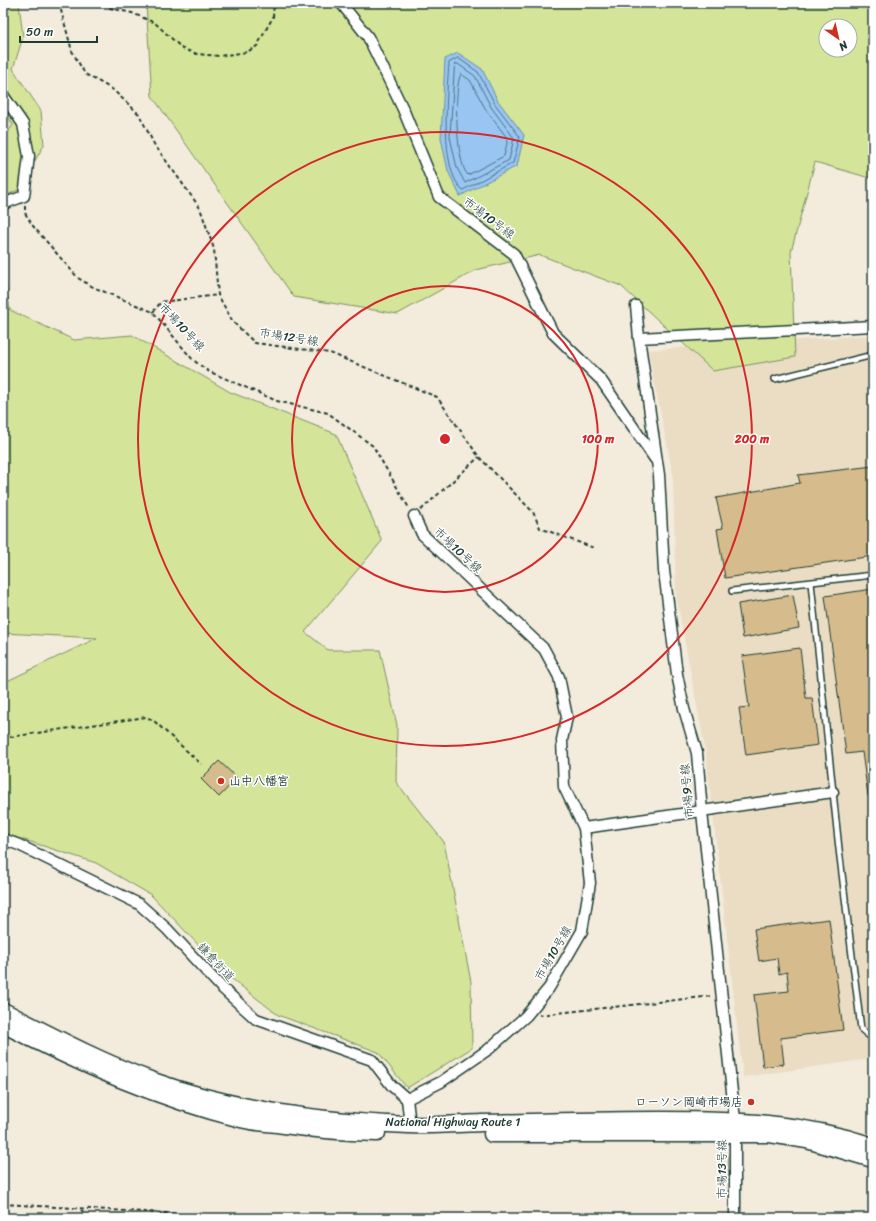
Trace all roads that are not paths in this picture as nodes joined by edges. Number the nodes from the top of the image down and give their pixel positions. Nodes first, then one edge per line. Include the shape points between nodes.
1 (341, 3) edge
2 (3, 95) edge
3 (3, 204) edge
4 (636, 306) dead end
5 (873, 326) edge
6 (639, 338) junction
7 (873, 355) edge
8 (775, 379) dead end
9 (656, 461) junction
10 (414, 516) road end
11 (873, 575) edge
12 (811, 583) junction
13 (732, 591) dead end
14 (833, 792) junction
15 (702, 812) junction
16 (584, 828) junction
17 (3, 839) edge
18 (3, 1011) edge
19 (3, 1024) edge
20 (873, 1039) edge
21 (407, 1099) junction
22 (410, 1125) junction
23 (735, 1127) junction
24 (873, 1146) edge
25 (873, 1159) edge
26 (735, 1218) edge

1 - 9 street, 市場10号線 via 368,37 403,109 439,197 514,254 553,333 601,380
2 - 3 street via 23,124 29,156 24,196
4 - 6 street, 市場9号線
5 - 6 street
6 - 9 street, 市場9号線
7 - 8 lane
9 - 15 street, 市場9号線 via 663,527 664,571 677,674 697,754
10 - 16 street, 市場10号線 via 422,534 544,650 559,677 567,717 562,740 564,786
11 - 12 lane
12 - 13 lane
12 - 14 lane
14 - 15 street
14 - 20 lane via 861,1029
15 - 16 street
15 - 23 street, 市場9号線
16 - 21 street, 市場10号線 via 590,882 582,931 548,988 526,1016 489,1049 441,1082
17 - 21 street, 鎌倉街道 via 19,844 139,904 167,929 220,987 256,1019 372,1060 392,1086
18 - 22 highway, National Highway Route 1 via 107,1063 198,1095 268,1111
19 - 23 highway, National Highway Route 1 via 123,1082 243,1120 323,1131 392,1133
21 - 22 street
22 - 23 highway, National Highway Route 1 via 618,1120
23 - 24 highway, National Highway Route 1 via 778,1124
23 - 25 highway, National Highway Route 1 via 807,1140
23 - 26 street, 市場13号線

